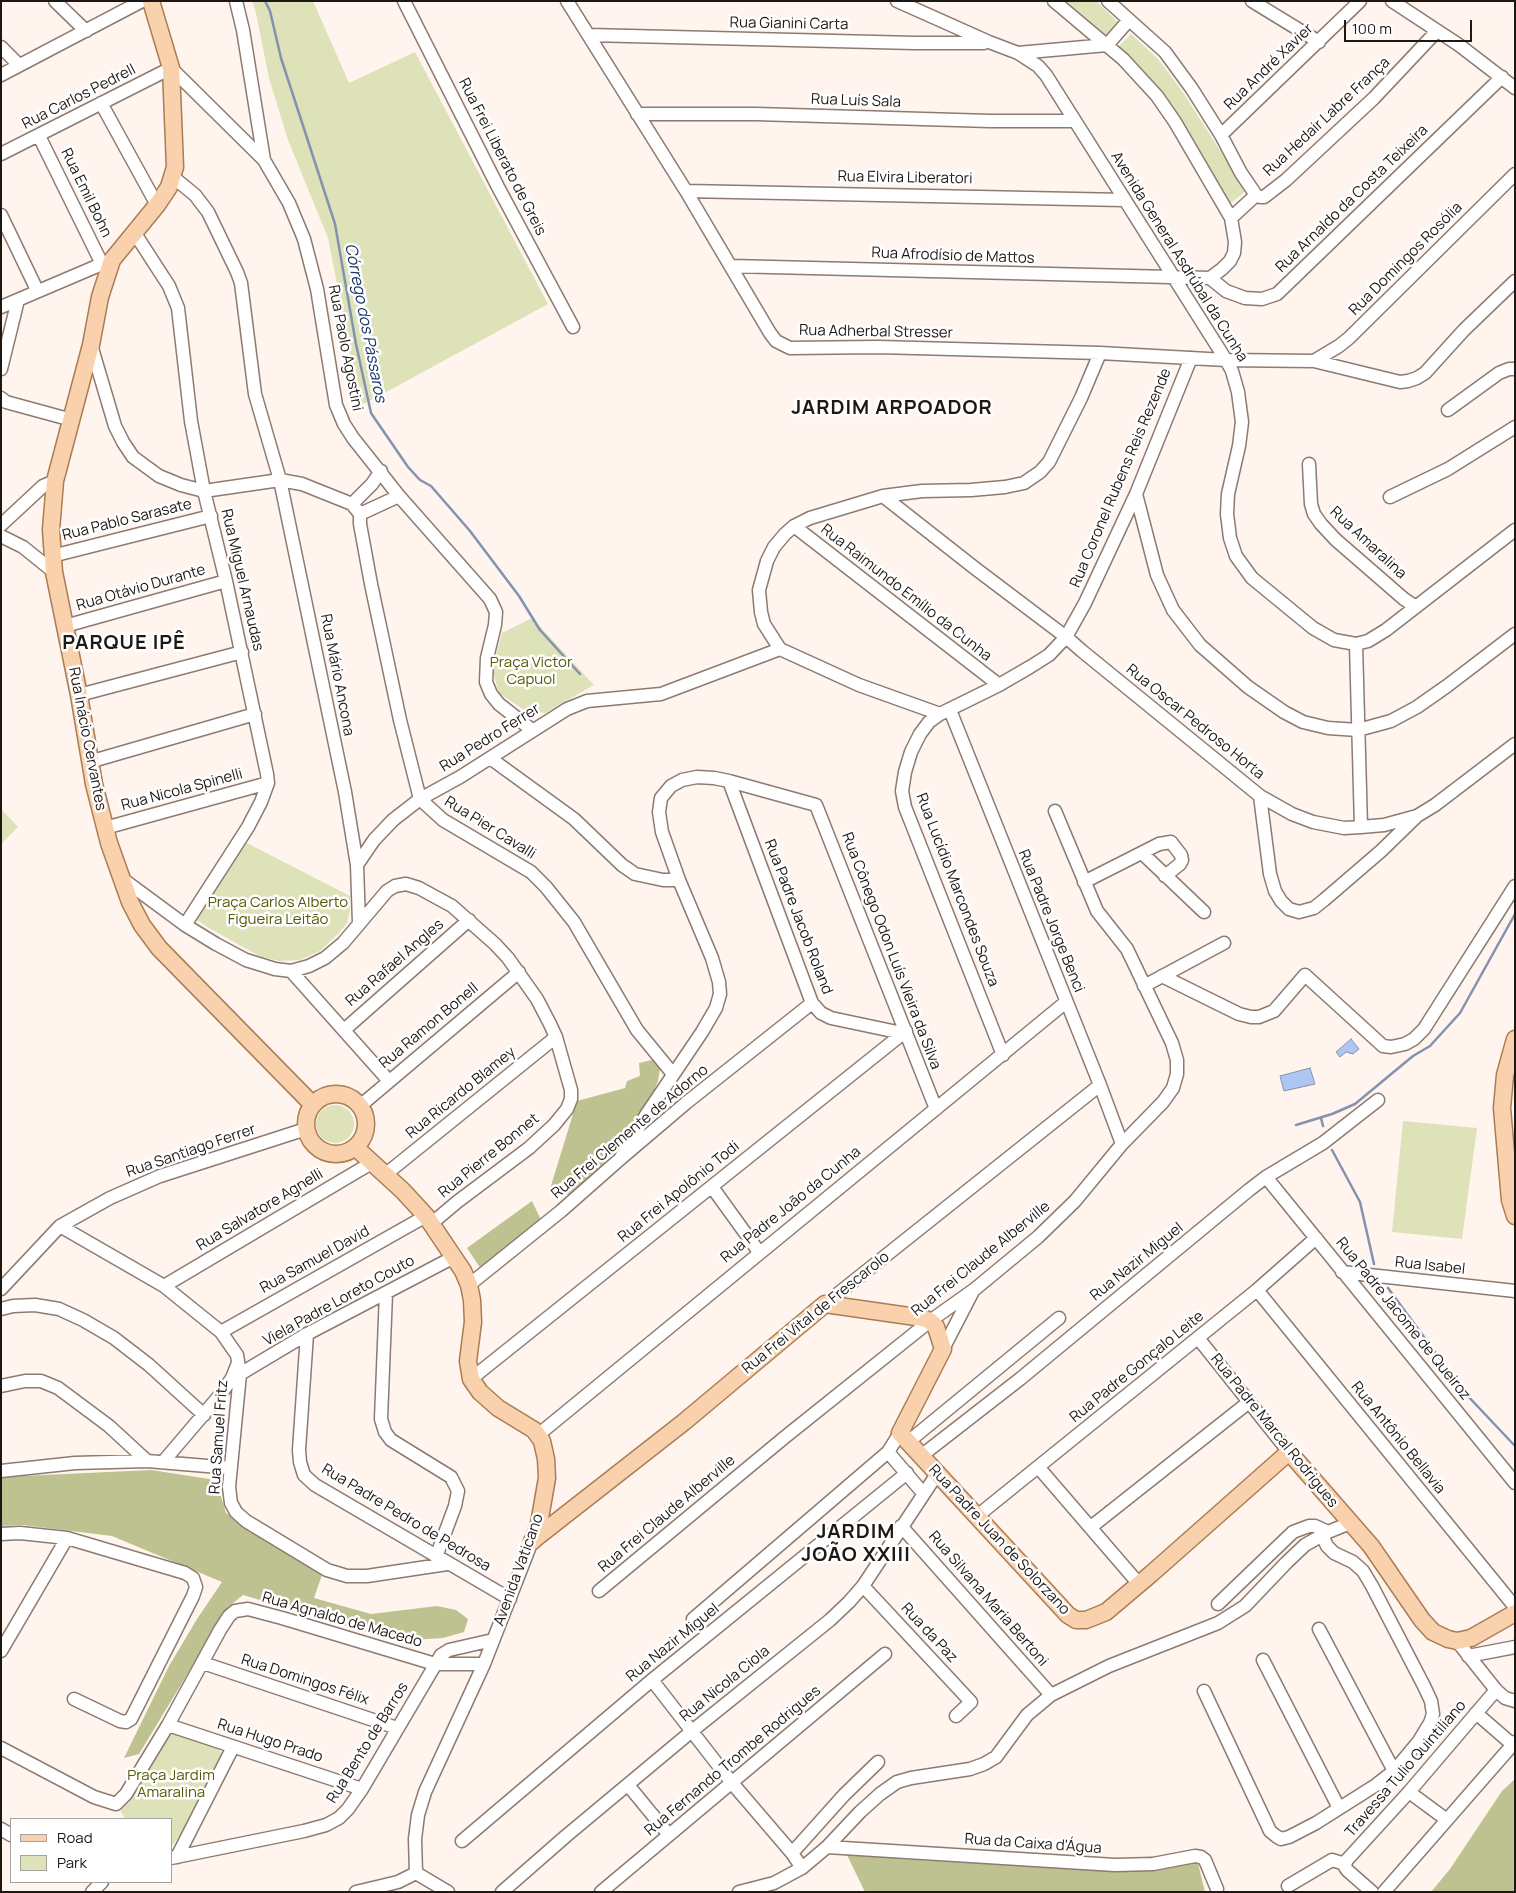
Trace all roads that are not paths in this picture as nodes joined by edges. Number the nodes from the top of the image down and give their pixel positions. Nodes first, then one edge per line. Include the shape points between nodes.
1 (55, 1) edge
2 (142, 1) edge
3 (151, 1) edge
4 (236, 1) edge
5 (404, 1) edge
6 (567, 1) edge
7 (897, 1) edge
8 (1054, 1) edge
9 (1108, 1) edge
10 (1252, 1) edge
11 (1360, 1) edge
12 (1392, 1) edge
13 (1129, 20) junction
14 (86, 31) junction
15 (1437, 31) junction
16 (589, 35) junction
17 (989, 42) junction
18 (1319, 42) junction
19 (1107, 45) junction
20 (1, 47) edge
21 (1018, 53) junction
22 (19, 65) junction
23 (171, 68) junction
24 (1, 75) edge
25 (1502, 77) junction
26 (1515, 88) edge
27 (101, 103) junction
28 (637, 114) junction
29 (1074, 121) junction
30 (1221, 135) junction
31 (40, 136) junction
32 (1, 154) edge
33 (264, 160) junction
34 (1515, 174) edge
35 (173, 176) junction
36 (686, 191) junction
37 (1256, 195) junction
38 (1124, 200) junction
39 (157, 205) junction
40 (1, 215) edge
41 (1231, 218) junction
42 (134, 232) junction
43 (107, 262) junction
44 (731, 266) junction
45 (1173, 278) junction
46 (1210, 278) junction
47 (1515, 281) edge
48 (37, 290) junction
49 (18, 300) junction
50 (1, 307) edge
51 (573, 327) dead end
52 (91, 345) junction
53 (1100, 353) junction
54 (1191, 358) junction
55 (1226, 360) junction
56 (1314, 361) junction
57 (1, 369) edge
58 (1515, 369) edge
59 (1, 398) edge
60 (1448, 410) dead end
61 (72, 420) junction
62 (1515, 427) edge
63 (1309, 464) dead end
64 (380, 471) junction
65 (280, 480) junction
66 (55, 481) junction
67 (204, 491) junction
68 (1136, 494) junction
69 (399, 496) junction
70 (883, 496) junction
71 (1390, 497) dead end
72 (356, 509) junction
73 (211, 516) junction
74 (1, 524) edge
75 (794, 526) junction
76 (1515, 530) edge
77 (1, 536) edge
78 (53, 564) junction
79 (226, 581) junction
80 (1416, 607) junction
81 (65, 626) junction
82 (1515, 634) edge
83 (1066, 637) junction
84 (1356, 644) junction
85 (780, 649) junction
86 (242, 652) junction
87 (998, 685) junction
88 (79, 695) junction
89 (945, 712) junction
90 (255, 714) junction
91 (532, 730) junction
92 (1358, 730) junction
93 (1515, 744) edge
94 (490, 758) junction
95 (89, 762) junction
96 (728, 782) junction
97 (268, 783) junction
98 (1260, 796) junction
99 (420, 799) junction
100 (1055, 811) dead end
101 (1417, 816) junction
102 (105, 828) junction
103 (1361, 828) junction
104 (1142, 853) junction
105 (358, 865) junction
106 (1166, 876) junction
107 (120, 877) junction
108 (679, 880) junction
109 (1084, 882) junction
110 (1515, 886) edge
111 (1204, 912) dead end
112 (469, 920) junction
113 (360, 923) junction
114 (185, 925) junction
115 (1224, 943) dead end
116 (291, 971) junction
117 (519, 972) junction
118 (1162, 976) junction
119 (1144, 986) junction
120 (1066, 1002) junction
121 (812, 1003) junction
122 (344, 1030) junction
123 (904, 1032) junction
124 (556, 1037) junction
125 (1515, 1039) edge
126 (1003, 1055) junction
127 (673, 1074) junction
128 (388, 1081) junction
129 (1100, 1085) junction
130 (1378, 1100) dead end
131 (313, 1105) junction
132 (360, 1106) junction
133 (936, 1109) junction
134 (306, 1129) junction
135 (1122, 1144) junction
136 (355, 1147) junction
137 (620, 1159) junction
138 (373, 1162) junction
139 (386, 1174) junction
140 (1266, 1177) junction
141 (712, 1187) junction
142 (1515, 1216) edge
143 (428, 1220) junction
144 (60, 1226) junction
145 (1316, 1238) junction
146 (759, 1252) junction
147 (454, 1257) junction
148 (1342, 1272) junction
149 (164, 1286) junction
150 (469, 1286) junction
151 (1, 1288) edge
152 (974, 1289) junction
153 (1257, 1290) junction
154 (386, 1292) junction
155 (1515, 1292) edge
156 (825, 1304) junction
157 (1, 1309) edge
158 (1059, 1318) dead end
159 (930, 1321) junction
160 (221, 1332) junction
161 (307, 1334) junction
162 (1198, 1338) junction
163 (943, 1349) junction
164 (1006, 1362) junction
165 (239, 1368) junction
166 (471, 1379) junction
167 (1020, 1379) junction
168 (1, 1386) edge
169 (1249, 1402) junction
170 (204, 1415) junction
171 (538, 1435) junction
172 (904, 1437) junction
173 (888, 1452) junction
174 (1289, 1452) junction
175 (921, 1456) junction
176 (147, 1461) junction
177 (163, 1462) junction
178 (231, 1468) junction
179 (1039, 1468) junction
180 (1, 1471) edge
181 (907, 1473) junction
182 (937, 1474) junction
183 (1515, 1483) edge
184 (924, 1493) junction
185 (976, 1517) junction
186 (1350, 1523) junction
187 (902, 1526) junction
188 (1091, 1527) junction
189 (1325, 1533) junction
190 (1, 1534) edge
191 (67, 1538) junction
192 (532, 1541) junction
193 (441, 1560) junction
194 (1139, 1584) junction
195 (863, 1586) junction
196 (599, 1591) dead end
197 (510, 1599) junction
198 (1218, 1604) dead end
199 (1515, 1607) edge
200 (1515, 1613) edge
201 (692, 1618) dead end
202 (1319, 1629) dead end
203 (493, 1640) junction
204 (1458, 1641) junction
205 (1515, 1647) edge
206 (1, 1652) edge
207 (885, 1654) dead end
208 (1468, 1656) junction
209 (1263, 1660) dead end
210 (203, 1663) junction
211 (435, 1664) junction
212 (484, 1664) junction
213 (652, 1680) junction
214 (1496, 1690) junction
215 (1204, 1691) dead end
216 (1051, 1695) junction
217 (74, 1700) dead end
218 (1515, 1701) edge
219 (1476, 1713) junction
220 (956, 1716) dead end
221 (168, 1725) junction
222 (397, 1728) junction
223 (692, 1731) junction
224 (1514, 1743) edge
225 (233, 1747) junction
226 (1, 1748) edge
227 (878, 1762) dead end
228 (1394, 1771) junction
229 (732, 1782) junction
230 (628, 1785) junction
231 (362, 1789) junction
232 (1409, 1792) junction
233 (1339, 1808) junction
234 (1447, 1820) junction
235 (669, 1835) junction
236 (462, 1841) dead end
237 (827, 1847) junction
238 (792, 1853) junction
239 (174, 1858) edge
240 (1346, 1867) junction
241 (802, 1868) junction
242 (416, 1874) junction
243 (101, 1883) edge
244 (1288, 1886) dead end
245 (1217, 1889) dead end
246 (92, 1892) edge
247 (356, 1892) edge
248 (448, 1892) edge
249 (502, 1892) edge
250 (601, 1892) edge
251 (739, 1892) edge
252 (1372, 1892) edge
253 (1384, 1892) edge

1 - 14 street
2 - 14 street
3 - 23 main road, Rua Inácio Cervantes
4 - 33 street, Rua Paolo Agostini
5 - 51 street, Rua Frei Liberato de Greis
6 - 16 street, Rua Adherbal Stresser
7 - 17 street, Avenida General Asdrúbal da Cunha
8 - 19 street
9 - 13 street
10 - 18 street
11 - 18 street, Rua André Xavier
12 - 15 street
13 - 19 street
13 - 30 street via 1165,52
14 - 22 street
15 - 25 street
15 - 37 street, Rua Hedair Labre França via 1374,98 1286,180 1264,197
16 - 17 street, Rua Gianini Carta
16 - 28 street, Rua Adherbal Stresser
17 - 21 street, Avenida General Asdrúbal da Cunha
18 - 30 street, Rua André Xavier
19 - 21 street
19 - 41 street via 1157,96
20 - 22 street
21 - 29 street, Avenida General Asdrúbal da Cunha via 1038,66
22 - 24 street
23 - 27 street, Rua Carlos Pedrell
23 - 33 street
23 - 35 main road, Rua Inácio Cervantes via 176,152
25 - 26 street
25 - 46 street, Rua Arnaldo da Costa Teixeira via 1277,294 1262,299 1244,298 1226,291
27 - 31 street, Rua Carlos Pedrell
27 - 39 street
28 - 29 street, Rua Luís Sala
28 - 36 street, Rua Adherbal Stresser
29 - 38 street, Avenida General Asdrúbal da Cunha
30 - 37 street
31 - 32 street, Rua Carlos Pedrell
31 - 43 street, Rua Emil Bohn
33 - 64 street, Rua Paolo Agostini via 289,203 304,239 317,289 336,404 353,438
34 - 56 street, Rua Domingos Rosólia via 1349,338
35 - 39 main road, Rua Inácio Cervantes
35 - 65 street, Rua Mário Ancona via 208,212 238,272 255,394
36 - 38 street, Rua Elvira Liberatori
36 - 44 street, Rua Adherbal Stresser
37 - 41 street
38 - 45 street, Avenida General Asdrúbal da Cunha
39 - 42 main road, Rua Inácio Cervantes
40 - 48 street
41 - 46 street via 1234,253 1230,261
42 - 43 main road, Rua Inácio Cervantes
42 - 67 street, Rua Miguel Arnaudas via 169,286 178,308 191,421
43 - 48 street
43 - 52 main road, Rua Inácio Cervantes
44 - 45 street, Rua Afrodísio de Mattos
44 - 53 street, Rua Adherbal Stresser via 770,333 776,341 790,348
45 - 46 street, Rua Afrodísio de Mattos
45 - 55 street, Avenida General Asdrúbal da Cunha
47 - 56 street, Rua Adherbal Stresser via 1417,378 1400,382
48 - 49 street
49 - 50 street
49 - 57 street
52 - 61 main road, Rua Inácio Cervantes
52 - 67 street via 116,426 133,457 159,476
53 - 54 street, Rua Adherbal Stresser
53 - 70 street via 1060,442 1040,472 1024,482 1006,487
54 - 55 street, Rua Adherbal Stresser
54 - 68 street, Rua Coronel Rubens Reis Rezende
55 - 56 street, Rua Adherbal Stresser
55 - 84 street, Avenida General Asdrúbal da Cunha via 1238,392 1242,422 1227,514 1236,556 1252,578 1313,628 1334,640
58 - 60 street via 1500,373
59 - 61 street
61 - 66 main road, Rua Inácio Cervantes
62 - 71 street via 1448,469
63 - 80 street, Rua Amaralina via 1311,504 1321,524
64 - 69 street, Rua Paolo Agostini
64 - 72 street
65 - 67 street
65 - 72 street via 302,484
65 - 105 street, Rua Mário Ancona
66 - 74 street via 43,486
66 - 78 main road, Rua Inácio Cervantes via 51,530
67 - 73 street, Rua Miguel Arnaudas
68 - 83 street, Rua Coronel Rubens Reis Rezende
68 - 92 street via 1157,575 1173,610 1200,645 1284,712 1303,722
69 - 72 street
69 - 91 street, Rua Paolo Agostini via 490,599 496,612 486,682 499,704
70 - 75 street
70 - 83 street, Rua Oscar Pedroso Horta
72 - 99 street
73 - 78 street, Rua Pablo Sarasate
73 - 79 street, Rua Miguel Arnaudas
75 - 85 street via 774,547 759,590 764,624
75 - 87 street, Rua Raimundo Emílio da Cunha
76 - 80 street
77 - 78 street
78 - 81 main road, Rua Inácio Cervantes
79 - 81 street, Rua Otávio Durante
79 - 86 street, Rua Miguel Arnaudas
80 - 84 street via 1386,630
81 - 88 main road, Rua Inácio Cervantes
82 - 92 street via 1417,707 1391,722
83 - 87 street, Rua Coronel Rubens Reis Rezende via 1049,655
83 - 98 street, Rua Oscar Pedroso Horta
84 - 92 street
85 - 89 street via 859,685
85 - 91 street, Rua Pedro Ferrer via 661,694 577,704
86 - 88 street
86 - 90 street, Rua Miguel Arnaudas
87 - 89 street, Rua Lucídio Marcondes Souza
88 - 95 main road, Rua Inácio Cervantes
89 - 120 street, Rua Padre Jorge Benci
89 - 126 street, Rua Lucídio Marcondes Souza via 929,722 920,734 911,752 902,791 905,807
90 - 95 street
90 - 97 street, Rua Miguel Arnaudas
91 - 94 street, Rua Pedro Ferrer
92 - 103 street
93 - 101 street, Rua Oscar Pedroso Horta
94 - 99 street, Rua Pedro Ferrer
94 - 108 street via 574,819 635,874
95 - 102 main road, Rua Inácio Cervantes
96 - 108 street via 714,778 682,780 671,786 661,798 662,832
96 - 121 street, Rua Padre Jacob Roland
96 - 123 street, Rua Cônego Odon Luís Vieira da Silva via 816,805
97 - 102 street, Rua Nicola Spinelli
97 - 114 street via 248,827
98 - 101 street via 1275,891 1289,909 1299,912 1314,908 1324,900
98 - 103 street, Rua Oscar Pedroso Horta via 1313,822
99 - 105 street, Rua Pedro Ferrer via 374,840
99 - 127 street, Rua Pier Cavalli via 443,820 531,872 546,887 574,922 637,1030
100 - 109 street, Rua Frei Claude Alberville
101 - 103 street, Rua Oscar Pedroso Horta
102 - 107 main road, Rua Inácio Cervantes
104 - 106 street
104 - 106 street via 1171,842 1182,860
104 - 109 street
105 - 113 street, Rua Mário Ancona
106 - 111 street
107 - 114 street
107 - 131 main road, Rua Inácio Cervantes via 142,924 159,948
108 - 127 street via 712,958 720,994 702,1032
109 - 119 street, Rua Frei Claude Alberville via 1097,911 1127,949
110 - 118 street via 1424,1029 1404,1044 1383,1046 1305,975 1274,1011 1266,1016 1251,1017
112 - 113 street, Rua Pierre Bonnet via 452,906 406,884 387,891
112 - 117 street, Rua Pierre Bonnet
112 - 122 street, Rua Rafael Angles
113 - 116 street via 326,958
114 - 116 street via 246,960
115 - 118 street
116 - 122 street
117 - 124 street, Rua Pierre Bonnet
117 - 128 street, Rua Ramon Bonell
118 - 119 street
119 - 135 street, Rua Frei Claude Alberville via 1172,1043 1177,1074 1173,1088 1163,1102
120 - 126 street, Rua Padre João da Cunha
120 - 129 street, Rua Padre Jorge Benci
121 - 123 street, Rua Padre Jacob Roland via 831,1018
121 - 137 street, Rua Frei Clemente de Adorno
122 - 128 street
123 - 133 street, Rua Cônego Odon Luís Vieira da Silva
123 - 141 street, Rua Frei Apolônio Todi
124 - 139 street, Rua Ricardo Blamey
124 - 143 street, Rua Pierre Bonnet via 571,1090 567,1109 529,1148
125 - 142 main road via 1505,1075 1502,1108 1510,1200
126 - 133 street, Rua Padre João da Cunha
127 - 137 street
128 - 132 street, Rua Ramon Bonell
129 - 135 street, Rua Padre Jorge Benci
129 - 156 street, Rua Frei Vital de Frescarolo
130 - 140 street, Rua Nazir Miguel via 1323,1143
131 - 132 main road via 322,1098 342,1095
131 - 134 main road via 306,1120
132 - 136 main road via 365,1132
133 - 146 street, Rua Padre João da Cunha
134 - 136 main road via 313,1143 325,1152 336,1154
134 - 144 street, Rua Santiago Ferrer via 160,1176 110,1198
135 - 152 street, Rua Frei Claude Alberville via 1057,1220
136 - 138 main road
137 - 150 street, Rua Frei Clemente de Adorno
138 - 139 main road
138 - 149 street, Rua Salvatore Agnelli
139 - 143 main road
140 - 145 street, Rua Padre Jacome de Queiroz
140 - 167 street, Rua Nazir Miguel
141 - 146 street
141 - 166 street, Rua Frei Apolônio Todi
143 - 147 main road
143 - 160 street, Rua Samuel David
144 - 149 street, Rua Samuel Fritz
144 - 151 street, Rua Santiago Ferrer
145 - 148 street, Rua Padre Jacome de Queiroz
145 - 153 street, Rua Padre Gonçalo Leite
146 - 171 street, Rua Padre João da Cunha
147 - 150 main road
147 - 154 street, Viela Padre Loreto Couto
148 - 155 street, Rua Isabel
148 - 183 street, Rua Padre Jacome de Queiroz
149 - 160 street, Rua Samuel Fritz
150 - 166 main road via 473,1322 468,1361
152 - 159 street, Rua Frei Claude Alberville
152 - 163 street
153 - 162 street, Rua Padre Gonçalo Leite
153 - 199 street, Rua Antônio Bellavia
154 - 161 street, Viela Padre Loreto Couto
154 - 193 street via 381,1419 385,1432 391,1440 451,1477 458,1491
156 - 159 main road
156 - 192 main road, Rua Frei Vital de Frescarolo via 684,1422
157 - 170 street via 35,1305 59,1309 83,1320 114,1338
158 - 164 street
159 - 163 main road via 939,1334
159 - 196 street, Rua Frei Claude Alberville
160 - 165 street, Rua Samuel Fritz via 237,1355
161 - 165 street, Viela Padre Loreto Couto
161 - 193 street, Rua Padre Pedro de Pedrosa via 299,1450 304,1475 315,1485
162 - 169 street, Rua Padre Marcal Rodrigues
162 - 179 street, Rua Padre Gonçalo Leite
163 - 172 main road
164 - 167 street
164 - 172 street
165 - 170 street
165 - 178 street, Rua Samuel Fritz
166 - 171 main road via 498,1408
167 - 175 street, Rua Nazir Miguel
168 - 176 street via 41,1381 58,1388
169 - 174 street, Rua Padre Marcal Rodrigues
169 - 188 street
170 - 177 street
171 - 192 main road, Avenida Vaticano via 548,1478 539,1524
172 - 173 street
172 - 175 main road, Rua Padre Juan de Solorzano
173 - 181 street
173 - 201 street
174 - 186 main road, Rua Padre Marcal Rodrigues
174 - 194 main road, Rua Padre Juan de Solorzano
175 - 182 main road, Rua Padre Juan de Solorzano
176 - 177 street
176 - 180 street via 75,1463
177 - 178 street
178 - 193 street, Rua Samuel Fritz via 230,1495 236,1512 327,1570 347,1576 366,1576
179 - 185 street, Rua Padre Gonçalo Leite
179 - 188 street
181 - 184 street
181 - 213 street, Rua Nazir Miguel
182 - 184 street, Rua Nicola Ciola
182 - 185 main road, Rua Padre Juan de Solorzano
184 - 187 street, Rua Nicola Ciola
185 - 194 main road, Rua Padre Juan de Solorzano via 1076,1620 1086,1620 1106,1612
186 - 189 street
186 - 204 main road, Rua Padre Marcal Rodrigues via 1371,1546 1428,1628
187 - 195 street, Rua Nicola Ciola
187 - 216 street, Rua Silvana Maria Bertoni
188 - 194 street
189 - 198 street via 1316,1526 1293,1532
189 - 216 street via 1296,1552 1245,1606 1231,1616 1109,1666
189 - 228 street via 1327,1546 1353,1562 1372,1586 1431,1702 1433,1714 1430,1723
190 - 191 street
191 - 206 street
191 - 217 street via 185,1573 193,1578 196,1587 131,1719 120,1722
192 - 197 street, Avenida Vaticano
193 - 197 street, Rua Padre Pedro de Pedrosa
195 - 220 street, Rua da Paz via 972,1702
195 - 223 street, Rua Nicola Ciola via 830,1620
197 - 203 street, Avenida Vaticano
200 - 204 main road via 1488,1630
202 - 228 street
203 - 211 street, Rua Bento de Barros via 449,1650
203 - 212 street, Avenida Vaticano
204 - 208 street
205 - 208 street
207 - 229 street, Rua Fernando Trombe Rodrigues
208 - 214 street
209 - 233 street
210 - 211 street, Rua Agnaldo de Macedo via 229,1616 235,1611 248,1610
210 - 221 street, Rua Agnaldo de Macedo
210 - 222 street, Rua Domingos Félix
211 - 212 street
211 - 222 street, Rua Bento de Barros
212 - 242 street, Avenida Vaticano via 425,1792 415,1839
213 - 223 street
213 - 236 street, Rua Nazir Miguel
214 - 218 street
214 - 219 street, Travessa Tulio Quintiliano
215 - 233 street via 1270,1831 1281,1839 1289,1837
216 - 237 street via 1027,1714 996,1757 970,1769 898,1782 860,1812
219 - 224 street
219 - 232 street, Travessa Tulio Quintiliano
221 - 225 street, Rua Hugo Prado
221 - 226 street, Rua Agnaldo de Macedo via 126,1794 116,1804 94,1797
222 - 231 street, Rua Bento de Barros
223 - 229 street
223 - 230 street, Rua Nicola Ciola
224 - 234 street
225 - 231 street, Rua Hugo Prado
225 - 239 street
227 - 238 street
228 - 233 street
229 - 235 street, Rua Fernando Trombe Rodrigues
229 - 238 street
230 - 235 street
230 - 249 street, Rua Nicola Ciola
231 - 239 street, Rua Bento de Barros via 348,1809 326,1825
232 - 234 street
232 - 240 street, Travessa Tulio Quintiliano
234 - 253 street
235 - 250 street, Rua Fernando Trombe Rodrigues
237 - 241 street
237 - 245 street, Rua da Caixa d'Água via 1115,1865 1153,1864 1195,1856 1205,1860
238 - 241 street
240 - 244 street via 1332,1860
240 - 252 street
241 - 251 street via 782,1880
242 - 247 street
242 - 248 street
243 - 246 street

